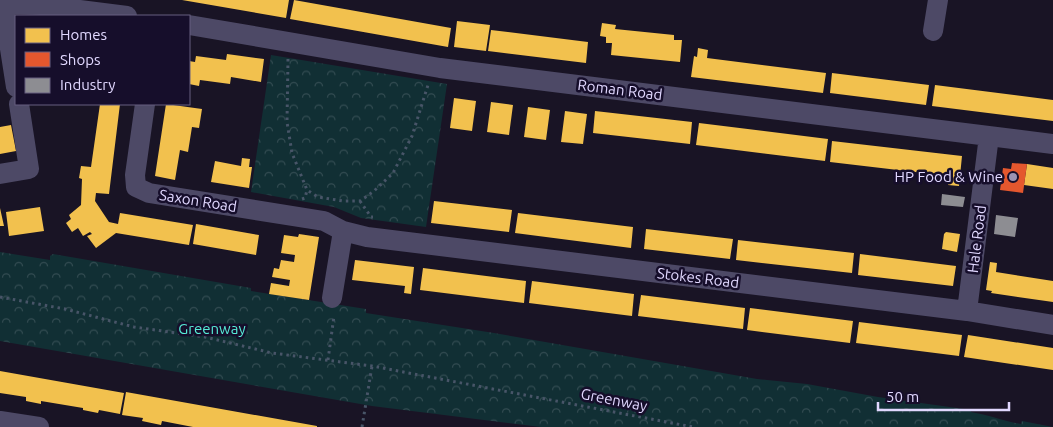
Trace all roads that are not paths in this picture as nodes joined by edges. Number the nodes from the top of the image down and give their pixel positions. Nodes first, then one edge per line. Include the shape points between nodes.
1 (938, 0) edge
2 (1, 4) edge
3 (119, 15) edge
4 (190, 25) edge
5 (933, 31) dead end
6 (15, 82) edge
7 (19, 105) edge
8 (145, 105) edge
9 (989, 136) junction
10 (1053, 144) edge
11 (0, 174) edge
12 (343, 231) junction
13 (333, 306) road end
14 (967, 311) junction
15 (1053, 325) edge
16 (0, 421) edge
17 (33, 426) edge

1 - 5 street
2 - 3 street via 41,5
2 - 6 street
4 - 9 street, Roman Road via 440,68
7 - 11 street via 30,169
8 - 12 street, Saxon Road via 136,187 149,193 324,222
9 - 10 street, Roman Road
9 - 14 street, Hale Road
12 - 13 street
12 - 14 street, Stokes Road via 374,238
14 - 15 street, Stokes Road
16 - 17 street

